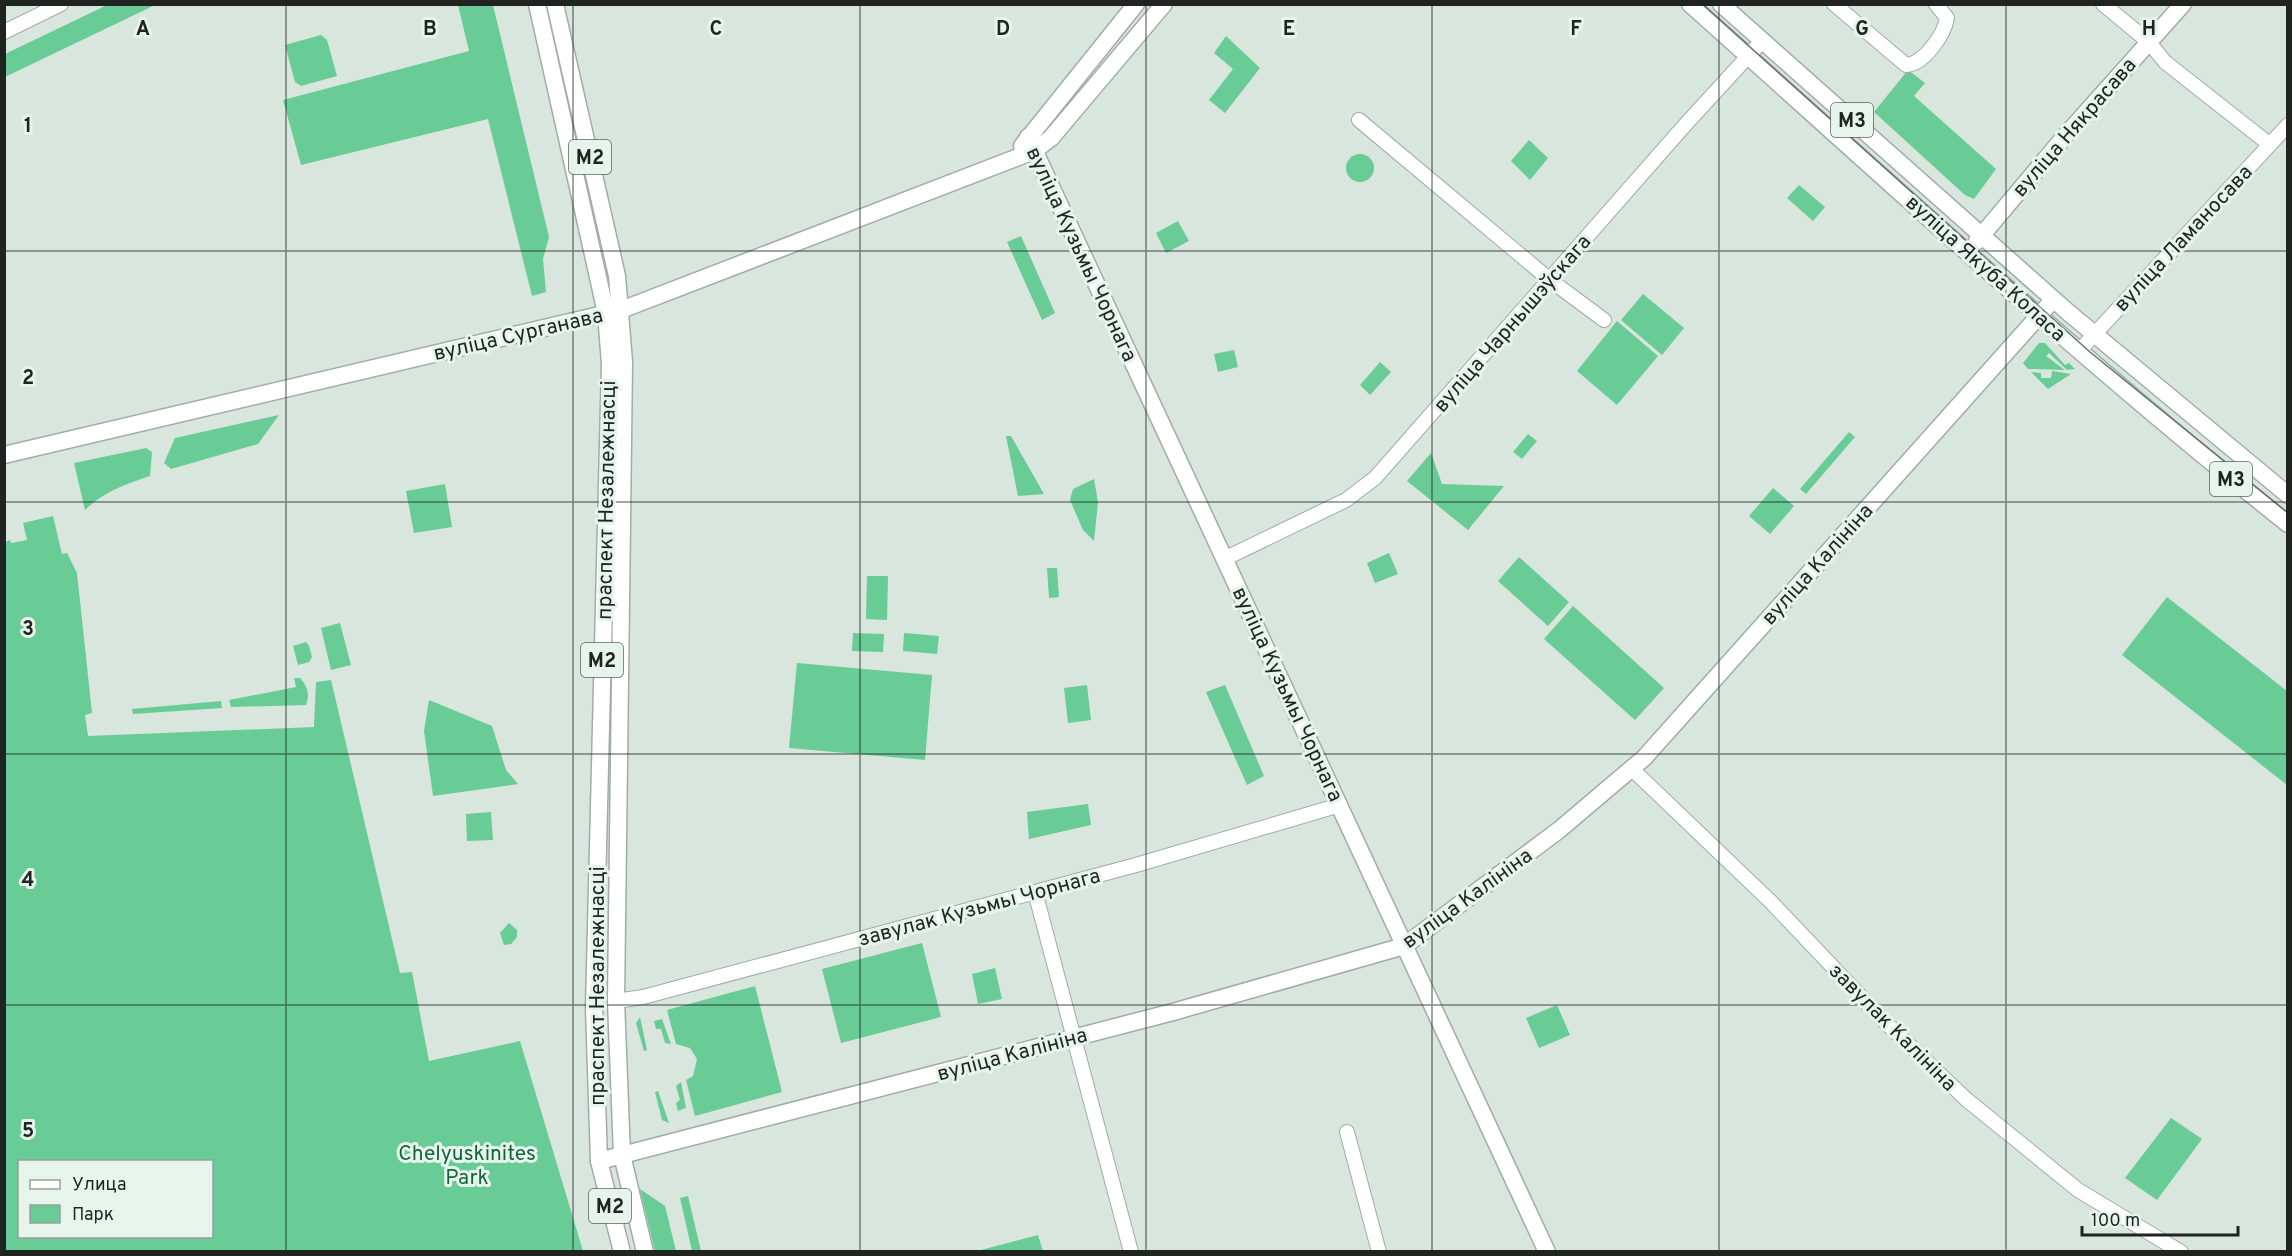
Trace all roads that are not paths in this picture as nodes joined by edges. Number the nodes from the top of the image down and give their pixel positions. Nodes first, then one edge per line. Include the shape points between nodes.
1 (61, 4) edge
2 (537, 4) edge
3 (555, 4) edge
4 (1136, 4) edge
5 (1164, 4) edge
6 (1690, 4) edge
7 (1721, 4) edge
8 (1834, 4) edge
9 (1936, 4) edge
10 (2103, 4) edge
11 (2183, 4) edge
12 (4, 32) edge
13 (1761, 41) junction
14 (2149, 42) junction
15 (1748, 56) junction
16 (1359, 120) dead end
17 (2288, 125) edge
18 (1031, 144) junction
19 (2269, 144) junction
20 (1982, 235) junction
21 (1968, 252) junction
22 (1550, 280) junction
23 (2053, 300) junction
24 (614, 311) junction
25 (2039, 316) junction
26 (1604, 320) dead end
27 (2093, 335) junction
28 (2079, 351) junction
29 (4, 455) edge
30 (2288, 495) edge
31 (2288, 524) edge
32 (1226, 558) junction
33 (1632, 769) junction
34 (1340, 805) junction
35 (1035, 892) junction
36 (1404, 946) junction
37 (616, 1001) junction
38 (1073, 1038) junction
39 (1347, 1132) dead end
40 (622, 1155) junction
41 (599, 1161) junction
42 (622, 1251) edge
43 (645, 1251) edge
44 (1131, 1251) edge
45 (1379, 1251) edge
46 (1547, 1251) edge
47 (2181, 1251) edge

1 - 12 street
2 - 24 main road, праспект Незалежнасці / М2
3 - 24 main road, праспект Незалежнасці / М2 via 617,276
4 - 18 main road
5 - 18 main road, вуліца Сурганава via 1051,138
6 - 15 main road, вуліца Якуба Коласа / М3
7 - 13 main road, вуліца Якуба Коласа / М3
8 - 9 street via 1906,65 1919,61 1945,29 1947,18
10 - 14 street
11 - 14 main road, вуліца Някрасава
13 - 15 street, вуліца Чарнышэўскага
13 - 20 main road, вуліца Якуба Коласа / М3
14 - 19 street via 2165,62
14 - 20 main road, вуліца Някрасава
15 - 21 main road, вуліца Якуба Коласа / М3
15 - 22 street, вуліца Чарнышэўскага
16 - 22 street
17 - 19 street, вуліца Ламаносава
18 - 24 main road, вуліца Сурганава via 1015,157 736,268
18 - 32 main road, вуліца Кузьмы Чорнага
19 - 27 street, вуліца Ламаносава
20 - 21 main road, вуліца Някрасава
20 - 23 main road, вуліца Якуба Коласа / М3
21 - 25 main road, вуліца Якуба Коласа / М3
22 - 26 street
22 - 32 street, вуліца Чарнышэўскага via 1375,478 1346,500
23 - 25 main road, вуліца Калініна
23 - 27 main road, вуліца Якуба Коласа / М3
24 - 29 main road, вуліца Сурганава
24 - 37 main road, праспект Незалежнасці / М2 via 624,362
24 - 41 main road, праспект Незалежнасці / М2 via 594,1008
25 - 28 main road, вуліца Якуба Коласа / М3
25 - 33 main road, вуліца Калініна
27 - 28 street, вуліца Ламаносава
27 - 30 main road, вуліца Якуба Коласа / М3
28 - 31 main road, вуліца Якуба Коласа / М3
32 - 34 main road, вуліца Кузьмы Чорнага
33 - 36 main road, вуліца Калініна via 1559,830
33 - 47 street, завулак Калініна via 1771,902 1886,1023 1967,1100 2078,1190
34 - 35 street, завулак Кузьмы Чорнага
34 - 36 main road, вуліца Кузьмы Чорнага
35 - 37 street, завулак Кузьмы Чорнага
35 - 38 street
36 - 38 main road, вуліца Калініна
36 - 46 main road, вуліца Кузьмы Чорнага
37 - 40 main road, праспект Незалежнасці / М2
38 - 40 main road, вуліца Калініна
38 - 44 street
39 - 45 street
40 - 41 main road, вуліца Калініна
40 - 43 main road, праспект Незалежнасці / М2
41 - 42 main road, праспект Незалежнасці / М2

